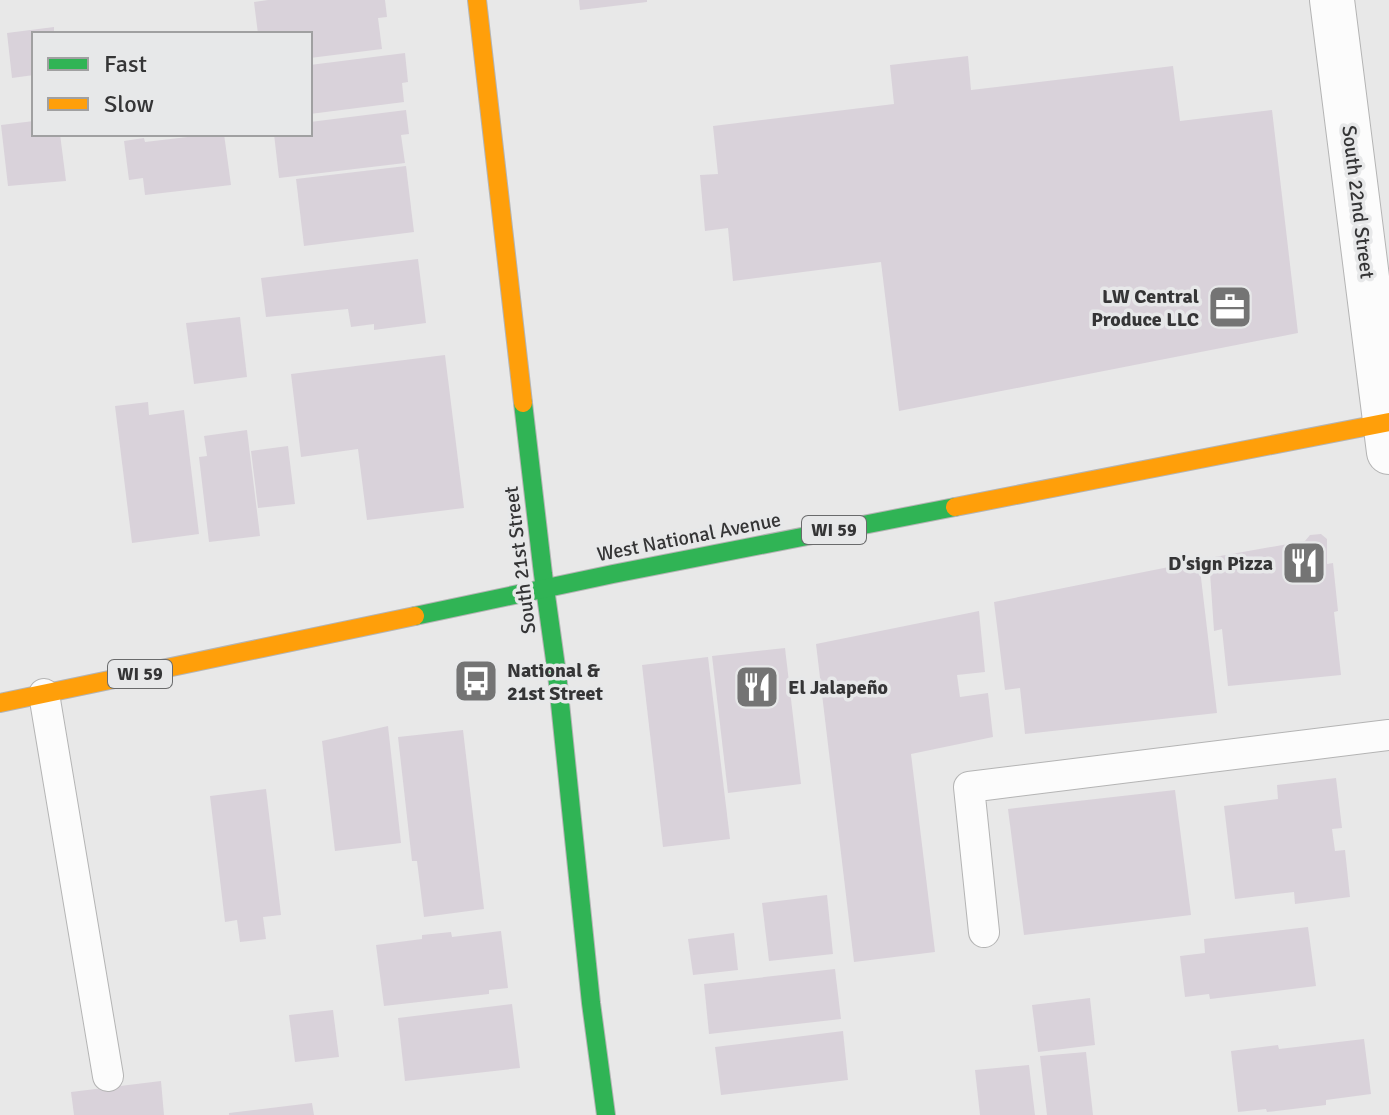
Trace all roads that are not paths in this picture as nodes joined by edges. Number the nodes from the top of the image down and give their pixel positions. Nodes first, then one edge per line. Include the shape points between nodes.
1 (477, 0) edge
2 (1332, 0) edge
3 (1388, 432) edge
4 (545, 588) junction
5 (44, 694) junction
6 (0, 703) edge
7 (1389, 735) edge
8 (984, 932) dead end
9 (108, 1076) dead end
10 (606, 1115) edge

1 - 4 main road, South 21st Street
2 - 3 street, South 22nd Street
3 - 4 main road, West National Avenue / WI 59
4 - 5 main road, West National Avenue / WI 59
4 - 10 main road, South 21st Street
5 - 6 main road, West National Avenue / WI 59
5 - 9 lane
7 - 8 lane via 969,787

